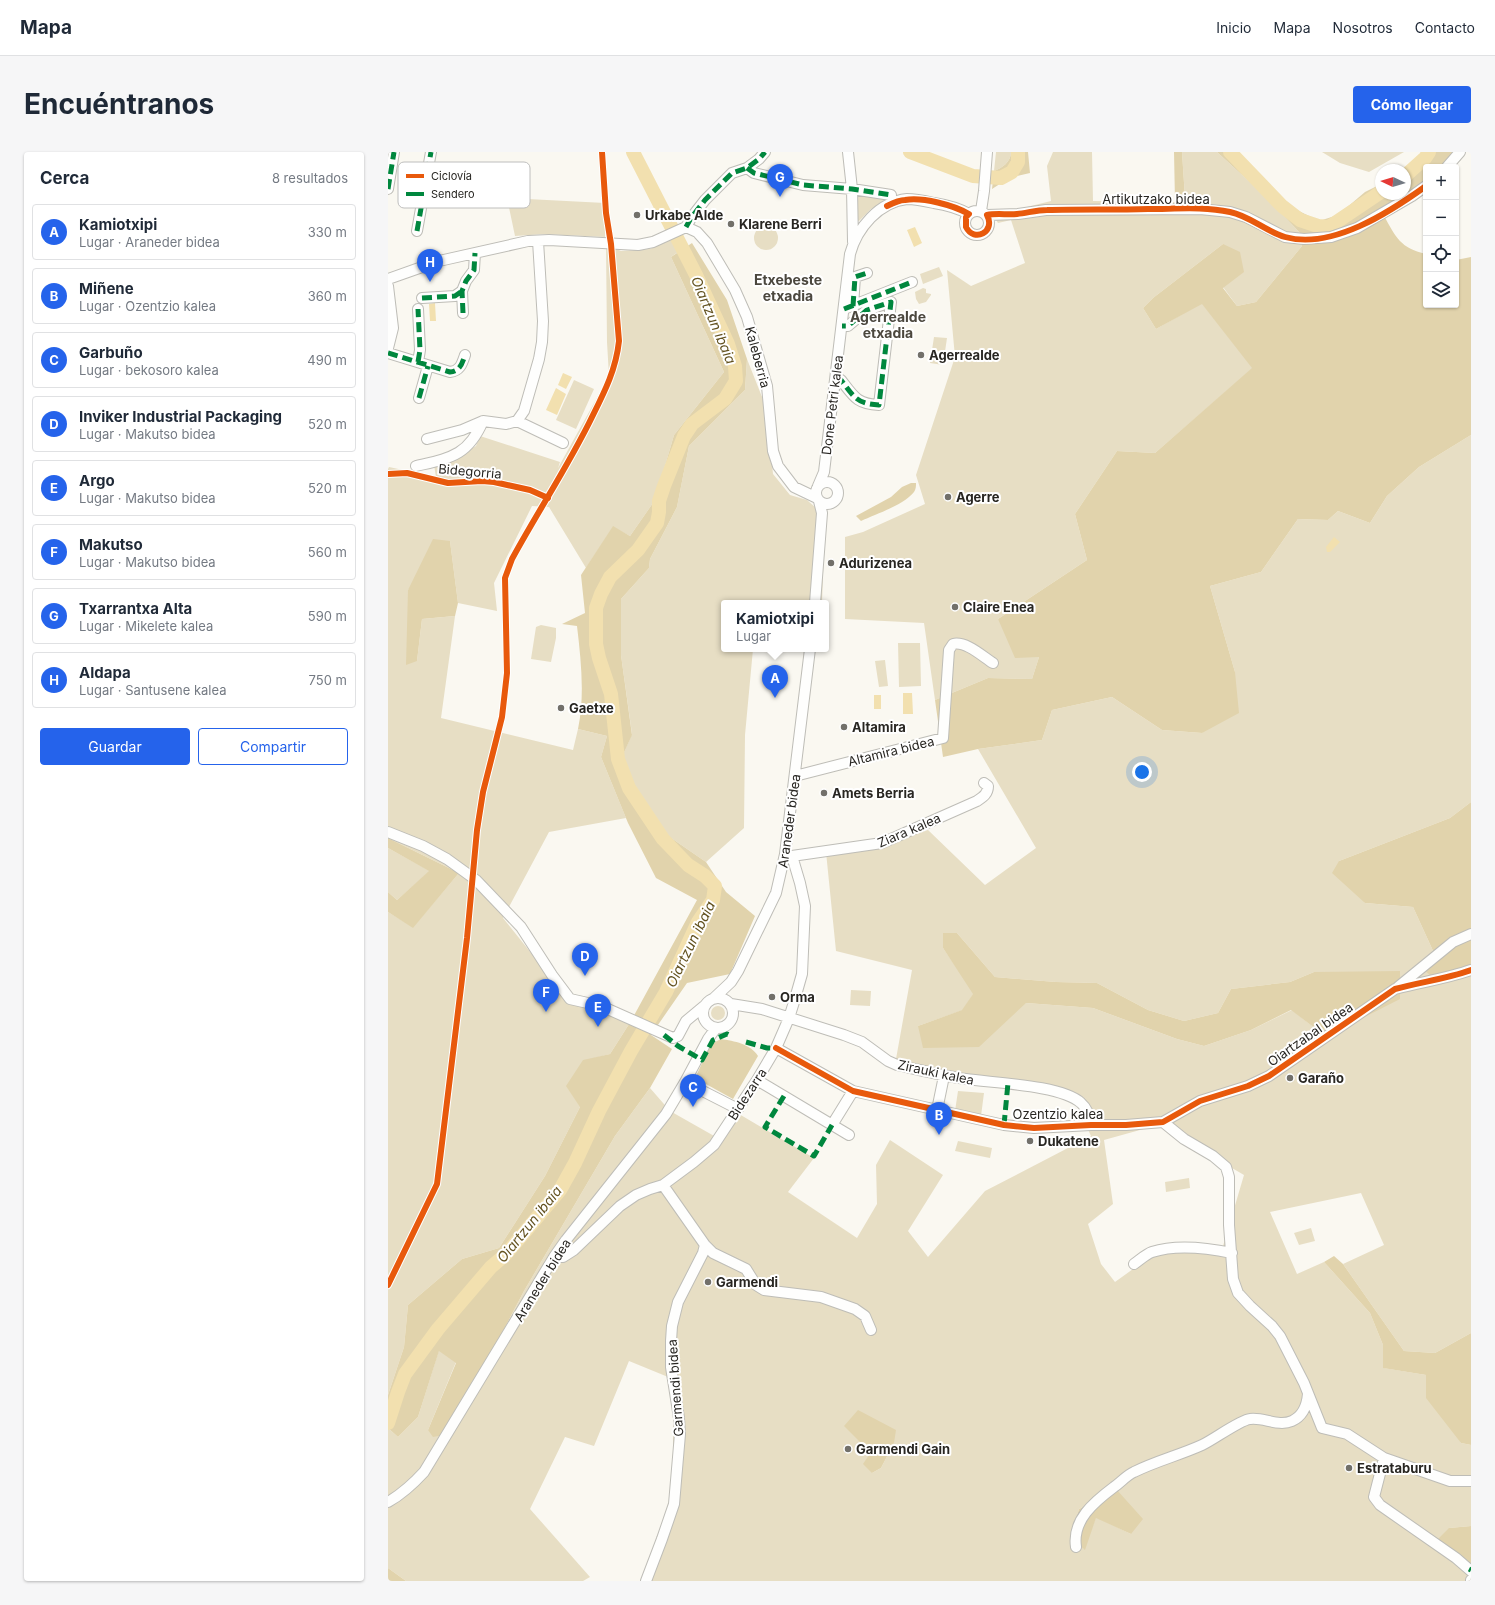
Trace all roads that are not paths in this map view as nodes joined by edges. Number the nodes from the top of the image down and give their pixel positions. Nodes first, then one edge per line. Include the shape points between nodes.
1 (394, 152) edge
2 (431, 152) edge
3 (765, 152) edge
4 (848, 152) edge
5 (987, 152) edge
6 (1460, 152) edge
7 (429, 162) edge
8 (1450, 164) edge
9 (747, 168) junction
10 (1423, 188) edge
11 (388, 189) edge
12 (852, 189) junction
13 (891, 195) dead end
14 (421, 208) edge
15 (984, 213) junction
16 (969, 214) junction
17 (686, 227) junction
18 (417, 231) dead end
19 (538, 241) junction
20 (853, 243) junction
21 (475, 253) junction
22 (868, 273) dead end
23 (388, 279) edge
24 (912, 282) dead end
25 (388, 286) edge
26 (462, 291) junction
27 (422, 298) dead end
28 (848, 307) junction
29 (418, 309) dead end
30 (463, 313) dead end
31 (842, 326) junction
32 (388, 348) edge
33 (388, 353) edge
34 (465, 355) dead end
35 (418, 362) junction
36 (428, 366) junction
37 (835, 380) junction
38 (419, 398) dead end
39 (483, 421) junction
40 (517, 421) junction
41 (427, 439) dead end
42 (563, 443) dead end
43 (416, 466) dead end
44 (824, 472) junction
45 (831, 483) junction
46 (818, 498) junction
47 (815, 600) edge
48 (810, 652) edge
49 (993, 662) dead end
50 (795, 776) junction
51 (984, 783) dead end
52 (388, 832) edge
53 (788, 855) junction
54 (1471, 934) edge
55 (1471, 970) edge
56 (732, 982) junction
57 (1395, 989) junction
58 (714, 998) junction
59 (730, 1003) junction
60 (704, 1006) junction
61 (750, 1007) junction
62 (691, 1016) junction
63 (789, 1018) junction
64 (732, 1019) junction
65 (704, 1020) junction
66 (716, 1028) junction
67 (776, 1048) junction
68 (698, 1057) junction
69 (944, 1076) junction
70 (757, 1080) junction
71 (685, 1082) junction
72 (853, 1091) junction
73 (738, 1108) junction
74 (937, 1110) junction
75 (1163, 1122) junction
76 (832, 1125) junction
77 (1091, 1125) junction
78 (848, 1136) dead end
79 (663, 1185) junction
80 (704, 1245) junction
81 (1232, 1253) junction
82 (554, 1257) junction
83 (1134, 1264) dead end
84 (871, 1330) dead end
85 (1308, 1394) junction
86 (1384, 1458) junction
87 (1471, 1482) edge
88 (388, 1502) edge
89 (1076, 1547) dead end
90 (1471, 1571) edge
91 (646, 1581) edge

1 - 11 street
2 - 7 street
3 - 9 street
4 - 12 street, Done Petri kalea
5 - 15 street
6 - 8 street
9 - 12 street via 754,173 803,185
9 - 17 street via 732,173 705,200
10 - 15 street, Artikutzako bidea via 1357,228 1330,237 1304,239 1285,237 1246,217 1230,212 1200,209
12 - 13 street
12 - 20 street, Done Petri kalea
14 - 18 street
15 - 16 street via 977,211
15 - 16 street via 989,219 989,228 983,234 975,235 966,227 966,217
16 - 20 street, Done Petri kalea via 950,206 913,199 905,200 887,206 869,220
17 - 19 street via 653,242 638,245
17 - 46 street, Kaleberria via 697,232 707,243 743,308 767,386 775,459 778,466 788,481 800,491
19 - 21 street via 522,242
19 - 40 street via 542,342 524,411
20 - 28 street, Done Petri kalea via 850,254
21 - 23 street via 439,260
21 - 26 street via 474,270
22 - 28 street via 855,277
24 - 28 street
25 - 32 street via 393,328
26 - 27 street via 455,296
26 - 30 street
28 - 31 street, Done Petri kalea
29 - 35 street
31 - 37 street, Done Petri kalea
31 - 37 street via 848,326 867,310 892,302 879,405 856,400 841,380
33 - 35 street
34 - 36 street via 462,365 455,372
35 - 36 street
36 - 38 street
37 - 44 street, Done Petri kalea
39 - 40 street via 506,424
39 - 41 street via 462,430
39 - 43 street via 477,436 461,451
40 - 42 street
44 - 45 street, Done Petri kalea
44 - 46 street, Done Petri kalea
45 - 46 street via 824,483
45 - 46 street, Done Petri kalea via 838,494 834,502
46 - 47 street
48 - 50 street, Araneder bidea
49 - 50 street, Altamira bidea via 958,643 953,644 949,650 943,738
50 - 53 street, Araneder bidea
51 - 53 street, Ziara kalea via 988,786 988,792 984,797 882,843
52 - 62 street via 423,846 473,877 520,927 570,998 601,1006 674,1038
53 - 56 street, Araneder bidea via 776,893
53 - 63 street, Bidezarra via 800,883 805,906 802,974
54 - 57 street via 1454,942
55 - 57 street, Oiartzabal bidea via 1456,976
56 - 58 street, Araneder bidea
56 - 59 street, Araneder bidea
57 - 75 street, Oiartzabal bidea via 1269,1076 1248,1086 1200,1101
58 - 59 street via 723,998
58 - 60 street
59 - 61 street, Zirauki kalea
59 - 64 street
60 - 62 street
60 - 65 street
61 - 63 street, Zirauki kalea
61 - 64 street
62 - 65 street
63 - 67 street, Bidezarra
63 - 69 street, Zirauki kalea via 862,1042 897,1065
64 - 66 street via 724,1028
65 - 66 street
65 - 68 street, Araneder bidea via 704,1037
66 - 68 street, Araneder bidea
67 - 70 street, Bidezarra
67 - 72 street, Ozentzio kalea
68 - 71 street, Araneder bidea
69 - 74 street
69 - 77 street, Zirauki kalea via 1032,1087 1072,1097 1081,1103 1090,1117
70 - 73 street, Bidezarra
70 - 76 street
71 - 73 street
71 - 82 street, Araneder bidea via 662,1119
72 - 74 street, Ozentzio kalea
72 - 76 street
73 - 79 street, Bidezarra via 714,1144
74 - 77 street, Ozentzio kalea via 1018,1127
75 - 77 street, Ozentzio kalea
75 - 81 street via 1226,1167 1229,1177
76 - 78 street
79 - 80 street
79 - 82 street, Bidezarra via 636,1195 620,1206 574,1250 562,1257
80 - 84 street via 713,1253 746,1269 756,1285 764,1290 821,1297 855,1309 864,1316
80 - 91 street, Garmendi bidea via 703,1253 678,1302 672,1326 671,1367 680,1434 674,1504
81 - 83 street via 1194,1247 1180,1248 1151,1252
81 - 85 street via 1238,1293 1280,1336
82 - 88 street, Araneder bidea via 424,1472
85 - 86 street via 1322,1428 1347,1434
85 - 89 street via 1303,1411 1291,1422 1280,1423 1249,1418 1203,1445 1133,1472 1098,1499 1085,1513 1078,1526
86 - 87 street via 1450,1480
86 - 90 street via 1374,1497 1380,1505

